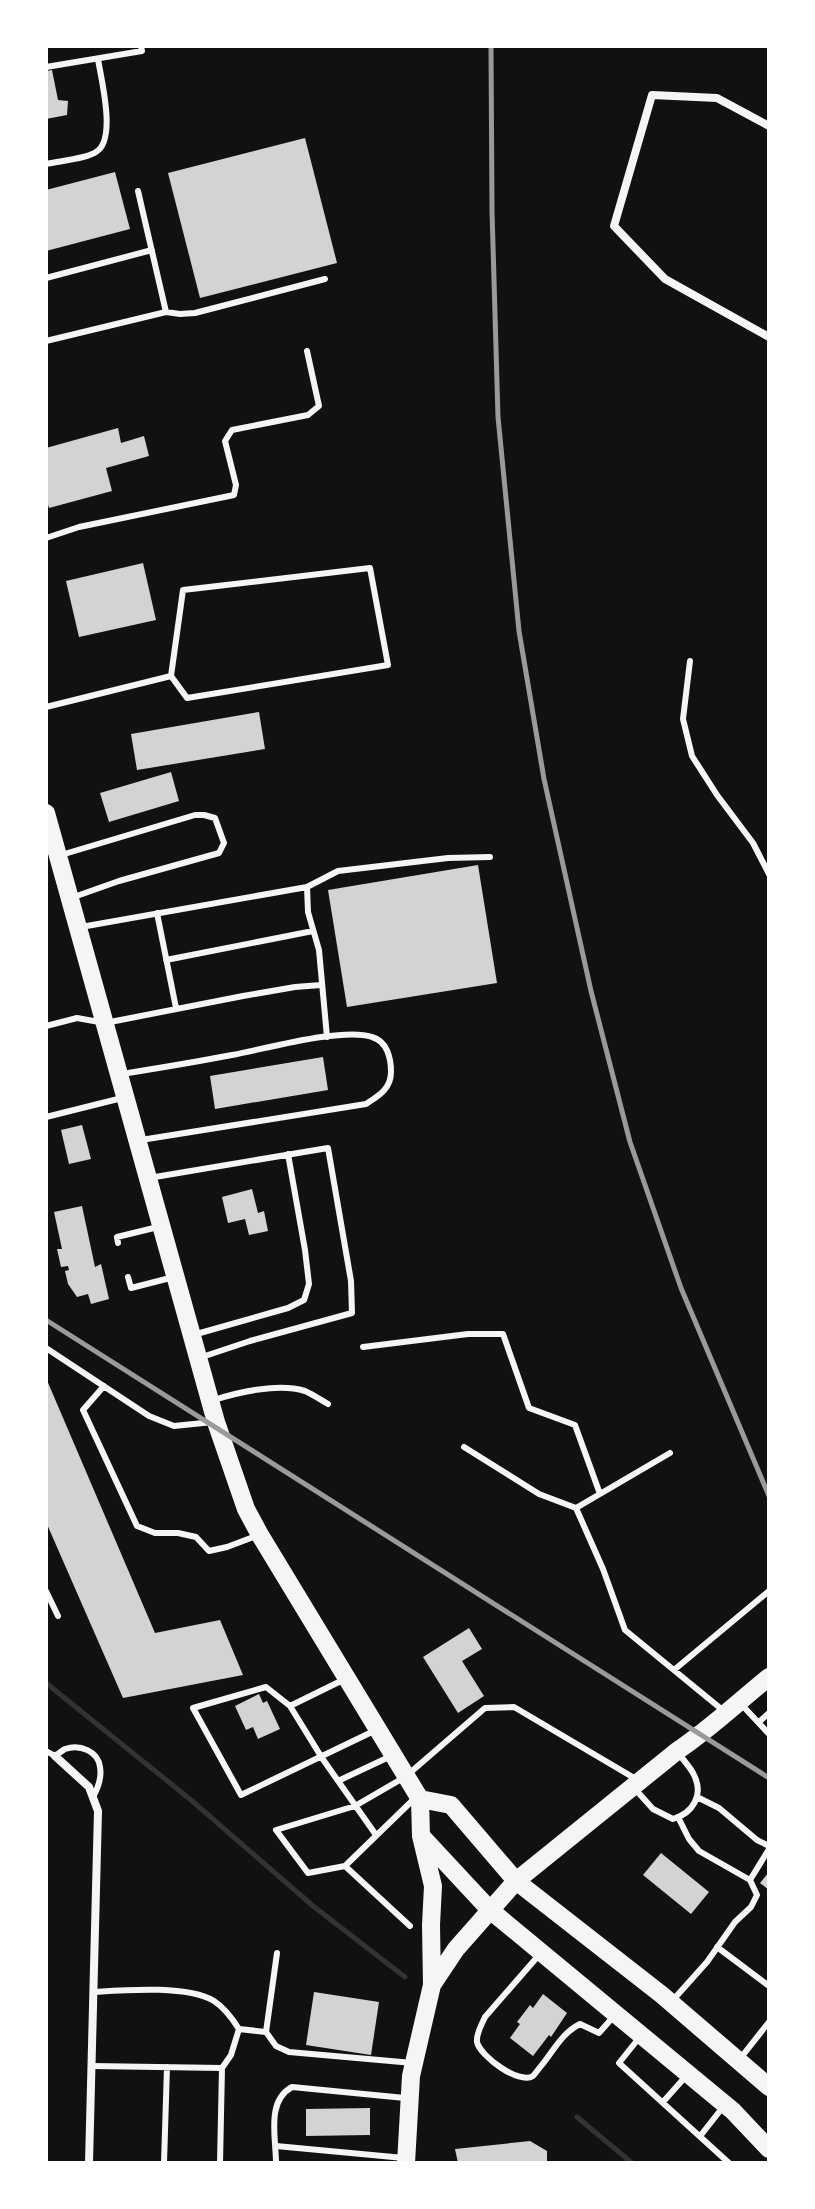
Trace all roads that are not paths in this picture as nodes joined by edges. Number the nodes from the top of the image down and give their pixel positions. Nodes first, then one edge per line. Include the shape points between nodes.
1 (141, 46) edge
2 (98, 59) junction
3 (46, 67) edge
4 (769, 126) edge
5 (46, 164) edge
6 (138, 191) dead end
7 (152, 250) junction
8 (46, 278) edge
9 (325, 279) dead end
10 (166, 312) junction
11 (769, 337) edge
12 (46, 341) edge
13 (307, 351) dead end
14 (46, 538) edge
15 (690, 661) dead end
16 (171, 676) junction
17 (46, 707) edge
18 (47, 819) edge
19 (58, 856) junction
20 (490, 857) dead end
21 (769, 874) edge
22 (307, 887) junction
23 (70, 899) junction
24 (157, 913) junction
25 (78, 927) junction
26 (313, 931) junction
27 (166, 960) junction
28 (321, 985) junction
29 (176, 1008) junction
30 (105, 1023) junction
31 (46, 1026) edge
32 (327, 1037) junction
33 (119, 1075) junction
34 (126, 1097) junction
35 (46, 1117) edge
36 (138, 1141) junction
37 (288, 1154) junction
38 (148, 1178) junction
39 (161, 1227) junction
40 (118, 1243) dead end
41 (176, 1276) junction
42 (128, 1277) dead end
43 (192, 1335) junction
44 (363, 1347) dead end
45 (46, 1348) edge
46 (199, 1359) junction
47 (104, 1386) junction
48 (211, 1401) junction
49 (328, 1404) dead end
50 (216, 1422) junction
51 (464, 1447) dead end
52 (670, 1453) dead end
53 (600, 1494) junction
54 (576, 1508) junction
55 (260, 1535) junction
56 (46, 1591) edge
57 (769, 1591) edge
58 (58, 1616) dead end
59 (674, 1670) junction
60 (769, 1677) edge
61 (346, 1678) junction
62 (290, 1706) junction
63 (732, 1707) junction
64 (769, 1713) edge
65 (759, 1722) junction
66 (378, 1730) junction
67 (769, 1734) edge
68 (677, 1751) junction
69 (50, 1754) edge
70 (393, 1756) junction
71 (322, 1758) junction
72 (405, 1777) junction
73 (338, 1781) junction
74 (636, 1784) junction
75 (419, 1797) junction
76 (697, 1797) junction
77 (93, 1798) junction
78 (355, 1806) junction
79 (678, 1817) junction
80 (376, 1835) junction
81 (421, 1836) junction
82 (769, 1847) edge
83 (345, 1866) junction
84 (750, 1880) junction
85 (516, 1881) junction
86 (490, 1910) junction
87 (410, 1926) dead end
88 (717, 1947) junction
89 (541, 1952) junction
90 (277, 1953) dead end
91 (432, 1985) junction
92 (769, 1986) edge
93 (93, 1992) junction
94 (670, 2002) junction
95 (616, 2013) junction
96 (769, 2022) edge
97 (239, 2029) junction
98 (266, 2032) junction
99 (642, 2034) junction
100 (739, 2060) junction
101 (413, 2063) junction
102 (92, 2066) junction
103 (167, 2067) junction
104 (222, 2068) junction
105 (688, 2075) junction
106 (769, 2087) edge
107 (409, 2098) junction
108 (663, 2102) junction
109 (725, 2105) junction
110 (701, 2135) junction
111 (276, 2146) junction
112 (769, 2149) edge
113 (406, 2160) edge
114 (89, 2163) edge
115 (164, 2163) edge
116 (220, 2163) edge
117 (276, 2163) edge
118 (729, 2163) edge

1 - 2 lane via 142,51
2 - 3 lane
2 - 5 lane via 107,120 103,145 96,153
4 - 11 street via 717,98 652,95 614,226 665,279
6 - 7 lane
7 - 8 lane
7 - 10 lane
9 - 10 lane via 195,313
10 - 12 lane
13 - 14 lane via 319,406 308,415 232,430 225,441 234,495
15 - 21 lane via 683,719 692,756
16 - 16 lane via 183,590 370,568 388,665 187,698
16 - 17 lane
18 - 19 main road
19 - 23 main road
19 - 23 lane via 195,815 215,818 224,843 219,853
20 - 22 lane via 338,871
22 - 24 lane
22 - 26 lane
23 - 25 main road
24 - 25 lane
24 - 27 lane
25 - 30 main road
26 - 27 lane
26 - 28 lane
27 - 29 lane
28 - 29 lane
28 - 32 lane
29 - 30 lane
30 - 31 lane via 77,1018
30 - 33 main road
32 - 33 lane
32 - 36 lane via 343,1033 382,1041 391,1075 384,1092 366,1104
33 - 34 main road
34 - 35 lane
34 - 36 main road
36 - 38 main road
37 - 38 lane
37 - 43 lane via 309,1284 304,1300
37 - 46 lane via 328,1148 352,1313
38 - 39 main road
39 - 40 lane via 117,1237
39 - 41 main road
41 - 42 lane via 131,1288
41 - 43 main road
43 - 46 main road
44 - 53 lane via 503,1334 529,1408 575,1425
45 - 47 lane
46 - 48 main road
47 - 50 lane via 174,1426
47 - 55 lane via 83,1410 137,1526 196,1537 209,1551
48 - 49 lane via 241,1391 279,1389 304,1391
48 - 50 main road
50 - 55 main road
51 - 54 lane via 539,1494
52 - 53 lane
53 - 54 lane
54 - 59 lane via 625,1630
55 - 61 main road
56 - 58 lane
57 - 59 lane
59 - 63 lane
60 - 63 main road
61 - 62 lane
61 - 66 main road
62 - 71 lane
62 - 71 lane via 266,1687 193,1708 241,1795
63 - 65 lane
63 - 68 main road
64 - 65 lane
65 - 67 lane
66 - 70 main road
66 - 71 lane
68 - 74 main road
68 - 76 lane via 694,1775
69 - 77 street via 89,1787
69 - 77 lane via 81,1747 92,1752 100,1764
70 - 72 main road
70 - 73 lane
71 - 73 lane
72 - 74 lane via 485,1708 514,1707
72 - 75 main road
72 - 78 lane
73 - 78 lane
74 - 79 lane via 653,1809
74 - 85 main road
75 - 80 lane
75 - 81 main road
75 - 85 main road via 451,1805
76 - 79 lane via 696,1804
76 - 82 lane
77 - 93 street via 98,1811
78 - 80 lane
78 - 83 lane via 276,1830 308,1873
79 - 84 lane via 699,1851
80 - 83 lane
81 - 86 main road
81 - 91 main road via 433,1886
82 - 84 lane
83 - 87 lane
84 - 88 lane via 757,1895
85 - 86 main road
85 - 94 main road
86 - 89 main road
86 - 91 main road
88 - 92 lane
88 - 94 lane
89 - 95 main road
89 - 95 lane via 485,2017 477,2042 485,2054 512,2075 534,2076 568,2030 580,2024 599,2033
90 - 98 lane
91 - 101 main road
93 - 97 lane via 197,1994 229,2013
93 - 102 street
94 - 100 main road
95 - 99 main road
96 - 100 lane
97 - 98 lane
97 - 104 lane
98 - 101 lane via 276,2046 289,2052
99 - 105 main road
99 - 108 lane via 619,2063
100 - 106 main road
101 - 107 main road
102 - 103 lane
102 - 114 street
103 - 104 lane
103 - 115 lane
104 - 116 lane
105 - 108 lane
105 - 109 main road
107 - 111 lane via 292,2087 277,2102
107 - 113 main road
108 - 110 lane
109 - 110 lane
109 - 112 main road
110 - 118 lane
111 - 113 lane
111 - 117 lane

